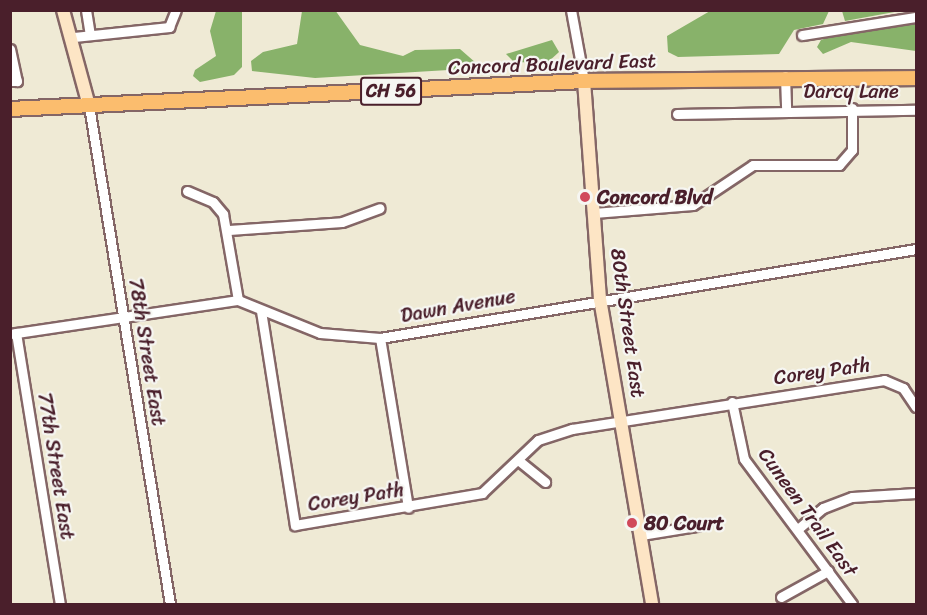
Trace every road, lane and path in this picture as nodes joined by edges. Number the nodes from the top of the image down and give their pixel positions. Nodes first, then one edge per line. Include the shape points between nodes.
1 (63, 10) edge
2 (86, 10) edge
3 (176, 10) edge
4 (571, 10) edge
5 (916, 17) edge
6 (90, 34) junction
7 (802, 35) dead end
8 (74, 37) junction
9 (10, 50) edge
10 (784, 76) junction
11 (916, 78) edge
12 (14, 81) edge
13 (584, 81) junction
14 (89, 106) junction
15 (852, 108) junction
16 (10, 109) edge
17 (786, 109) junction
18 (916, 110) edge
19 (677, 114) dead end
20 (188, 191) dead end
21 (380, 208) dead end
22 (594, 213) junction
23 (229, 230) junction
24 (916, 249) edge
25 (600, 299) junction
26 (238, 300) junction
27 (261, 311) junction
28 (123, 315) junction
29 (13, 333) edge
30 (380, 338) junction
31 (732, 402) junction
32 (916, 407) edge
33 (622, 421) junction
34 (518, 460) junction
35 (545, 482) dead end
36 (916, 494) edge
37 (408, 507) junction
38 (696, 526) dead end
39 (799, 528) junction
40 (640, 535) junction
41 (828, 571) junction
42 (781, 597) dead end
43 (60, 604) edge
44 (170, 604) edge
45 (652, 604) edge
46 (852, 604) edge

1 - 8 street
2 - 6 street
3 - 6 street via 169,27
4 - 13 street, 80th Street East
5 - 7 street
6 - 8 street
8 - 14 street
9 - 12 street
10 - 11 main road, Concord Boulevard East / CH 56
10 - 13 main road, Concord Boulevard East / CH 56
10 - 17 street, Darcy Lane
13 - 14 main road, Concord Boulevard East / CH 56
13 - 22 street, 80th Street East
14 - 16 main road, Concord Boulevard East / CH 56
14 - 28 street, 78th Street East
15 - 17 street, Darcy Lane
15 - 18 street, Darcy Lane
15 - 22 street via 852,150 839,165 753,165 693,206
17 - 19 street, Darcy Lane
20 - 23 street via 213,202
21 - 23 street via 342,222
22 - 25 street, 80th Street East
23 - 26 street
24 - 25 street, Dawn Avenue
25 - 30 street, Dawn Avenue
25 - 33 street, 80th Street East
26 - 27 street, Dawn Avenue
26 - 28 street
27 - 30 street, Dawn Avenue via 320,333
27 - 37 street, Corey Path via 295,525
28 - 29 street
28 - 44 street, 78th Street East
29 - 43 street, 77th Street East
30 - 37 street
31 - 32 street, Corey Path via 884,381 903,388
31 - 33 street, Corey Path
31 - 39 street, Cuneen Trail East via 744,459
33 - 34 street, Corey Path via 552,433
33 - 40 street, 80th Street East
34 - 35 street
34 - 37 street, Corey Path via 482,493
36 - 39 street via 852,497 823,508
38 - 40 street
39 - 41 street, Cuneen Trail East
40 - 45 street, 80th Street East
41 - 42 street
41 - 46 street, Cuneen Trail East

